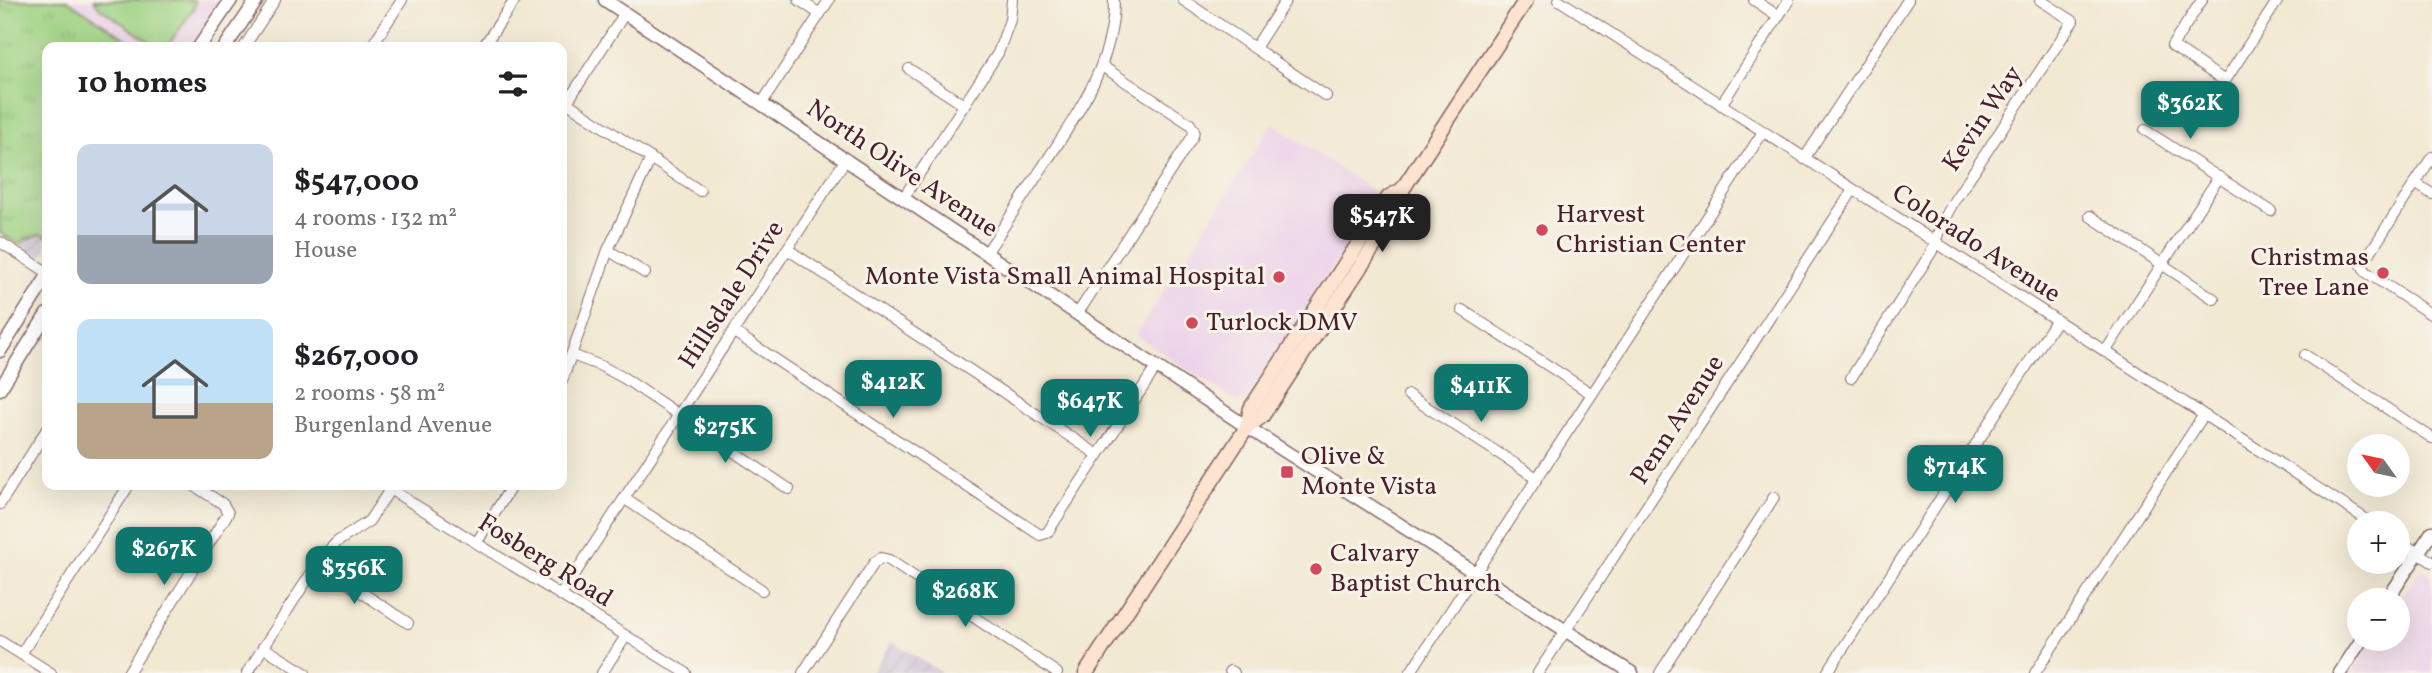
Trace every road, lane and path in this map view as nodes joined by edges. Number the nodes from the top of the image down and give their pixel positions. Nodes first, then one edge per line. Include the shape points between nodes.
1 (231, 0) edge
2 (257, 0) edge
3 (275, 0) edge
4 (402, 0) edge
5 (514, 0) edge
6 (605, 0) edge
7 (799, 0) edge
8 (829, 0) edge
9 (1012, 0) edge
10 (1114, 0) edge
11 (1184, 0) edge
12 (1286, 0) edge
13 (1526, 0) edge
14 (1559, 0) edge
15 (1754, 0) edge
16 (1789, 0) edge
17 (1908, 0) edge
18 (2040, 0) edge
19 (2202, 0) edge
20 (2278, 0) edge
21 (625, 13) junction
22 (820, 14) junction
23 (1779, 16) junction
24 (203, 42) edge
25 (228, 42) edge
26 (247, 42) edge
27 (374, 42) edge
28 (486, 42) edge
29 (1255, 48) junction
30 (1101, 66) junction
31 (909, 69) dead end
32 (1326, 96) dead end
33 (567, 101) edge
34 (762, 103) junction
35 (964, 105) junction
36 (1721, 105) junction
37 (567, 108) edge
38 (2145, 130) dead end
39 (1763, 132) junction
40 (2432, 157) edge
41 (651, 158) junction
42 (846, 159) junction
43 (1804, 159) junction
44 (2219, 177) junction
45 (2415, 183) junction
46 (1402, 190) junction
47 (1853, 190) junction
48 (700, 191) dead end
49 (2432, 194) edge
50 (904, 197) junction
51 (2271, 211) dead end
52 (2090, 216) dead end
53 (1366, 234) junction
54 (0, 242) edge
55 (1935, 243) junction
56 (788, 249) junction
57 (607, 250) junction
58 (987, 252) junction
59 (2162, 265) junction
60 (42, 269) edge
61 (645, 274) dead end
62 (1349, 284) junction
63 (42, 285) edge
64 (2214, 299) dead end
65 (1462, 310) dead end
66 (1078, 313) junction
67 (2432, 315) edge
68 (2056, 321) junction
69 (42, 322) edge
70 (734, 332) junction
71 (0, 351) edge
72 (2105, 352) junction
73 (572, 355) junction
74 (2305, 355) dead end
75 (1157, 366) junction
76 (567, 368) edge
77 (1851, 378) dead end
78 (0, 389) edge
79 (1592, 394) junction
80 (1408, 395) dead end
81 (679, 416) junction
82 (2203, 416) junction
83 (1247, 426) junction
84 (42, 437) edge
85 (2432, 438) edge
86 (1098, 455) junction
87 (1537, 478) junction
88 (789, 489) dead end
89 (126, 490) edge
90 (200, 490) edge
91 (387, 490) edge
92 (395, 490) edge
93 (509, 490) edge
94 (1774, 497) dead end
95 (625, 499) junction
96 (0, 504) edge
97 (2353, 511) edge
98 (2432, 532) edge
99 (477, 542) junction
100 (2410, 548) edge
101 (2418, 553) junction
102 (2432, 562) edge
103 (317, 563) junction
104 (1475, 572) junction
105 (2396, 588) edge
106 (762, 590) dead end
107 (561, 595) junction
108 (408, 623) dead end
109 (1566, 631) junction
110 (626, 636) junction
111 (0, 641) edge
112 (264, 647) junction
113 (2354, 651) edge
114 (21, 654) junction
115 (51, 673) edge
116 (128, 673) edge
117 (247, 673) edge
118 (305, 673) edge
119 (602, 673) edge
120 (686, 673) edge
121 (803, 673) edge
122 (1058, 673) edge
123 (1086, 673) edge
124 (1410, 673) edge
125 (1538, 673) edge
126 (1632, 673) edge
127 (1660, 673) edge
128 (1827, 673) edge
129 (2035, 673) edge
130 (2340, 673) edge

1 - 24 street
2 - 25 street
3 - 26 street
4 - 27 street
5 - 28 street
6 - 21 street, North Olive Avenue
7 - 22 street
8 - 22 street
9 - 35 street via 1003,42
10 - 30 street
11 - 29 street
12 - 29 street
13 - 46 main road
14 - 36 street, Colorado Avenue
15 - 23 street
16 - 23 street
17 - 43 street
18 - 55 street, Kevin Way via 2073,21 1954,201
19 - 20 street via 2172,46 2225,81
21 - 33 street
21 - 34 street, North Olive Avenue
22 - 34 street
23 - 36 street
29 - 32 street
30 - 58 street via 1078,113
30 - 66 street via 1194,130
31 - 35 street
34 - 42 street, North Olive Avenue
35 - 50 street
36 - 39 street, Colorado Avenue
37 - 41 street
38 - 44 street
39 - 43 street, Colorado Avenue
39 - 79 street
40 - 45 street
41 - 48 street
41 - 57 street
42 - 50 street, North Olive Avenue
42 - 56 street, Hillsdale Drive
43 - 47 street, Colorado Avenue
44 - 51 street
44 - 59 street
45 - 49 street
45 - 67 street via 2362,267
46 - 53 main road via 1389,197
46 - 62 main road via 1401,205
47 - 55 street, Colorado Avenue
47 - 109 street, Penn Avenue
50 - 58 street, North Olive Avenue
52 - 59 street
53 - 62 main road via 1369,241
53 - 83 main road via 1251,408
54 - 60 street
55 - 68 street, Colorado Avenue
55 - 77 street, Kevin Way
56 - 70 street, Hillsdale Drive
56 - 86 street
57 - 61 street
57 - 73 street
58 - 66 street, North Olive Avenue
59 - 64 street
59 - 72 street
62 - 83 main road via 1262,416
63 - 71 street
65 - 79 street
66 - 75 street, North Olive Avenue
68 - 72 street, Colorado Avenue
68 - 128 street
69 - 78 street
70 - 81 street, Hillsdale Drive
70 - 86 street via 1038,534 1047,533
72 - 82 street, Colorado Avenue
73 - 76 street
73 - 81 street via 615,373
74 - 85 street
75 - 83 street, North Olive Avenue
75 - 86 street
79 - 87 street
80 - 87 street
81 - 88 street
81 - 95 street, Hillsdale Drive
82 - 97 street, Colorado Avenue
82 - 129 street
83 - 104 street, North Olive Avenue
83 - 123 main road
84 - 96 street
87 - 104 street
89 - 114 street
90 - 116 street via 228,510 227,517
91 - 103 street via 369,521 337,542
92 - 99 street, Fosberg Road
93 - 99 street
94 - 127 street
95 - 106 street
95 - 107 street, Hillsdale Drive
98 - 101 street
99 - 107 street, Fosberg Road
100 - 101 street
101 - 102 street
101 - 105 street
103 - 108 street
103 - 112 street
104 - 109 street, North Olive Avenue
104 - 124 street
107 - 110 street, Fosberg Road
109 - 125 street, Penn Avenue
109 - 126 street, North Olive Avenue
110 - 119 street
110 - 120 street, Fosberg Road
111 - 114 street
112 - 117 street
112 - 118 street
113 - 130 street
114 - 115 street
121 - 122 street via 881,558

